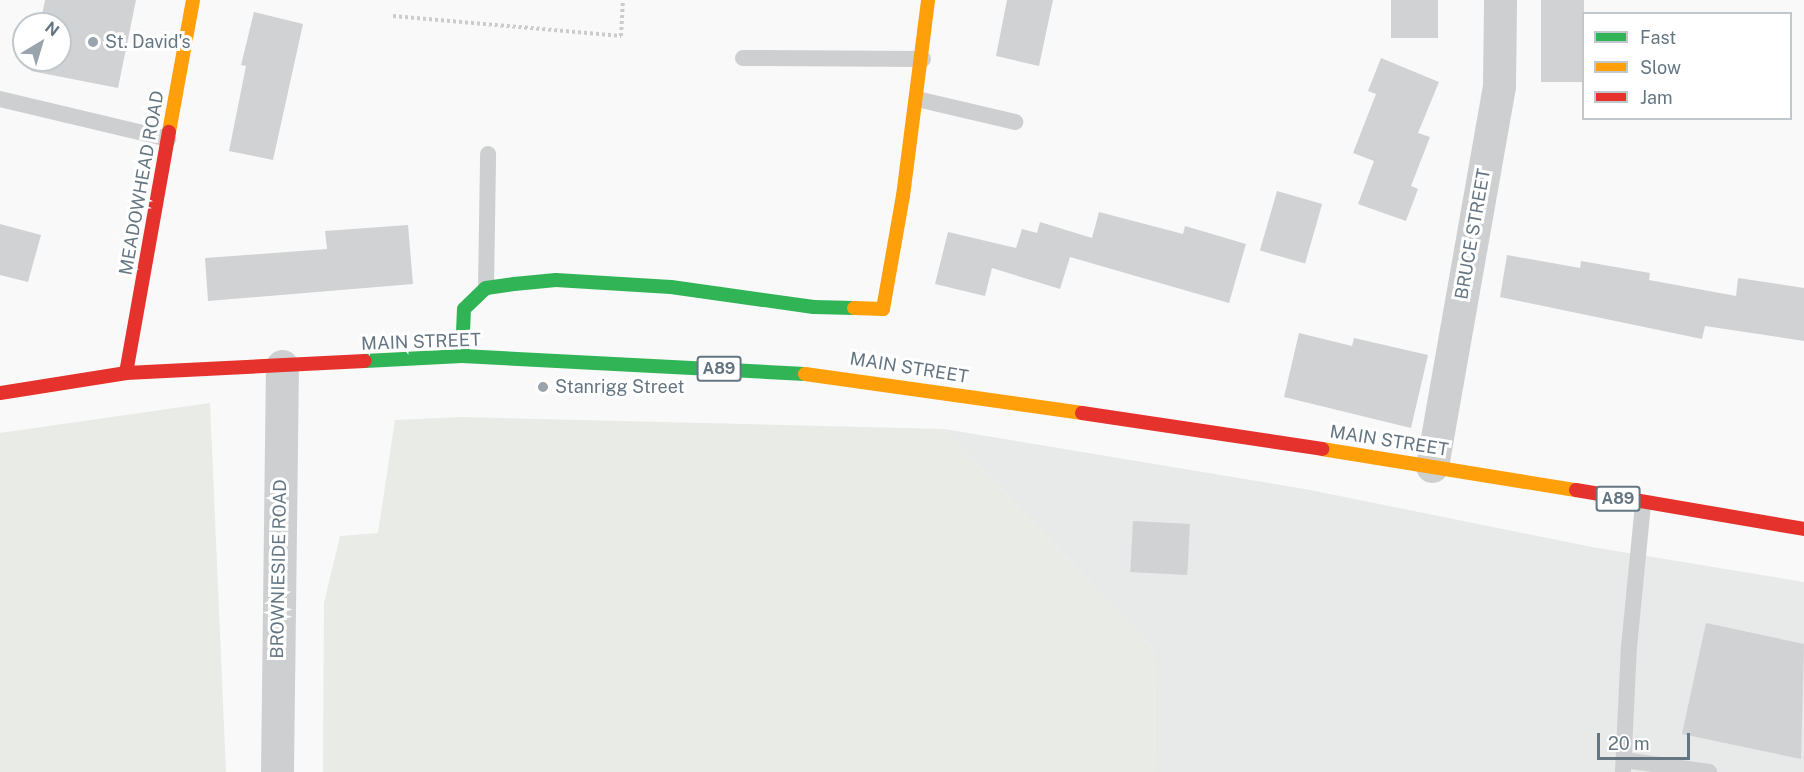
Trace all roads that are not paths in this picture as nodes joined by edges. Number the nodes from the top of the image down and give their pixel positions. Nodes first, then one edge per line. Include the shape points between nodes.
1 (194, 0) edge
2 (928, 0) edge
3 (1500, 0) edge
4 (743, 58) dead end
5 (922, 59) junction
6 (0, 99) edge
7 (917, 99) junction
8 (1016, 122) dead end
9 (168, 139) junction
10 (488, 154) dead end
11 (486, 288) junction
12 (462, 357) junction
13 (282, 366) junction
14 (126, 372) junction
15 (0, 393) edge
16 (1432, 466) junction
17 (1643, 504) junction
18 (1804, 529) edge
19 (1623, 766) edge
20 (277, 772) edge
21 (1709, 772) edge

1 - 9 main road, MEADOWHEAD ROAD
2 - 5 main road
3 - 16 street, BRUCE STREET via 1499,86
4 - 5 lane
5 - 7 main road
6 - 9 lane
7 - 8 lane
7 - 11 main road via 883,309 814,307 636,285 556,280
9 - 14 main road, MEADOWHEAD ROAD
10 - 11 lane
11 - 12 main road via 464,309
12 - 13 main road, MAIN STREET / A89
12 - 16 main road, MAIN STREET / A89 via 838,376
13 - 14 main road, MAIN STREET / A89
13 - 20 street, BROWNIESIDE ROAD
14 - 15 main road, MAIN STREET / A89
16 - 17 main road, MAIN STREET / A89
17 - 18 main road, MAIN STREET / A89
17 - 19 lane via 1629,647
19 - 21 lane

